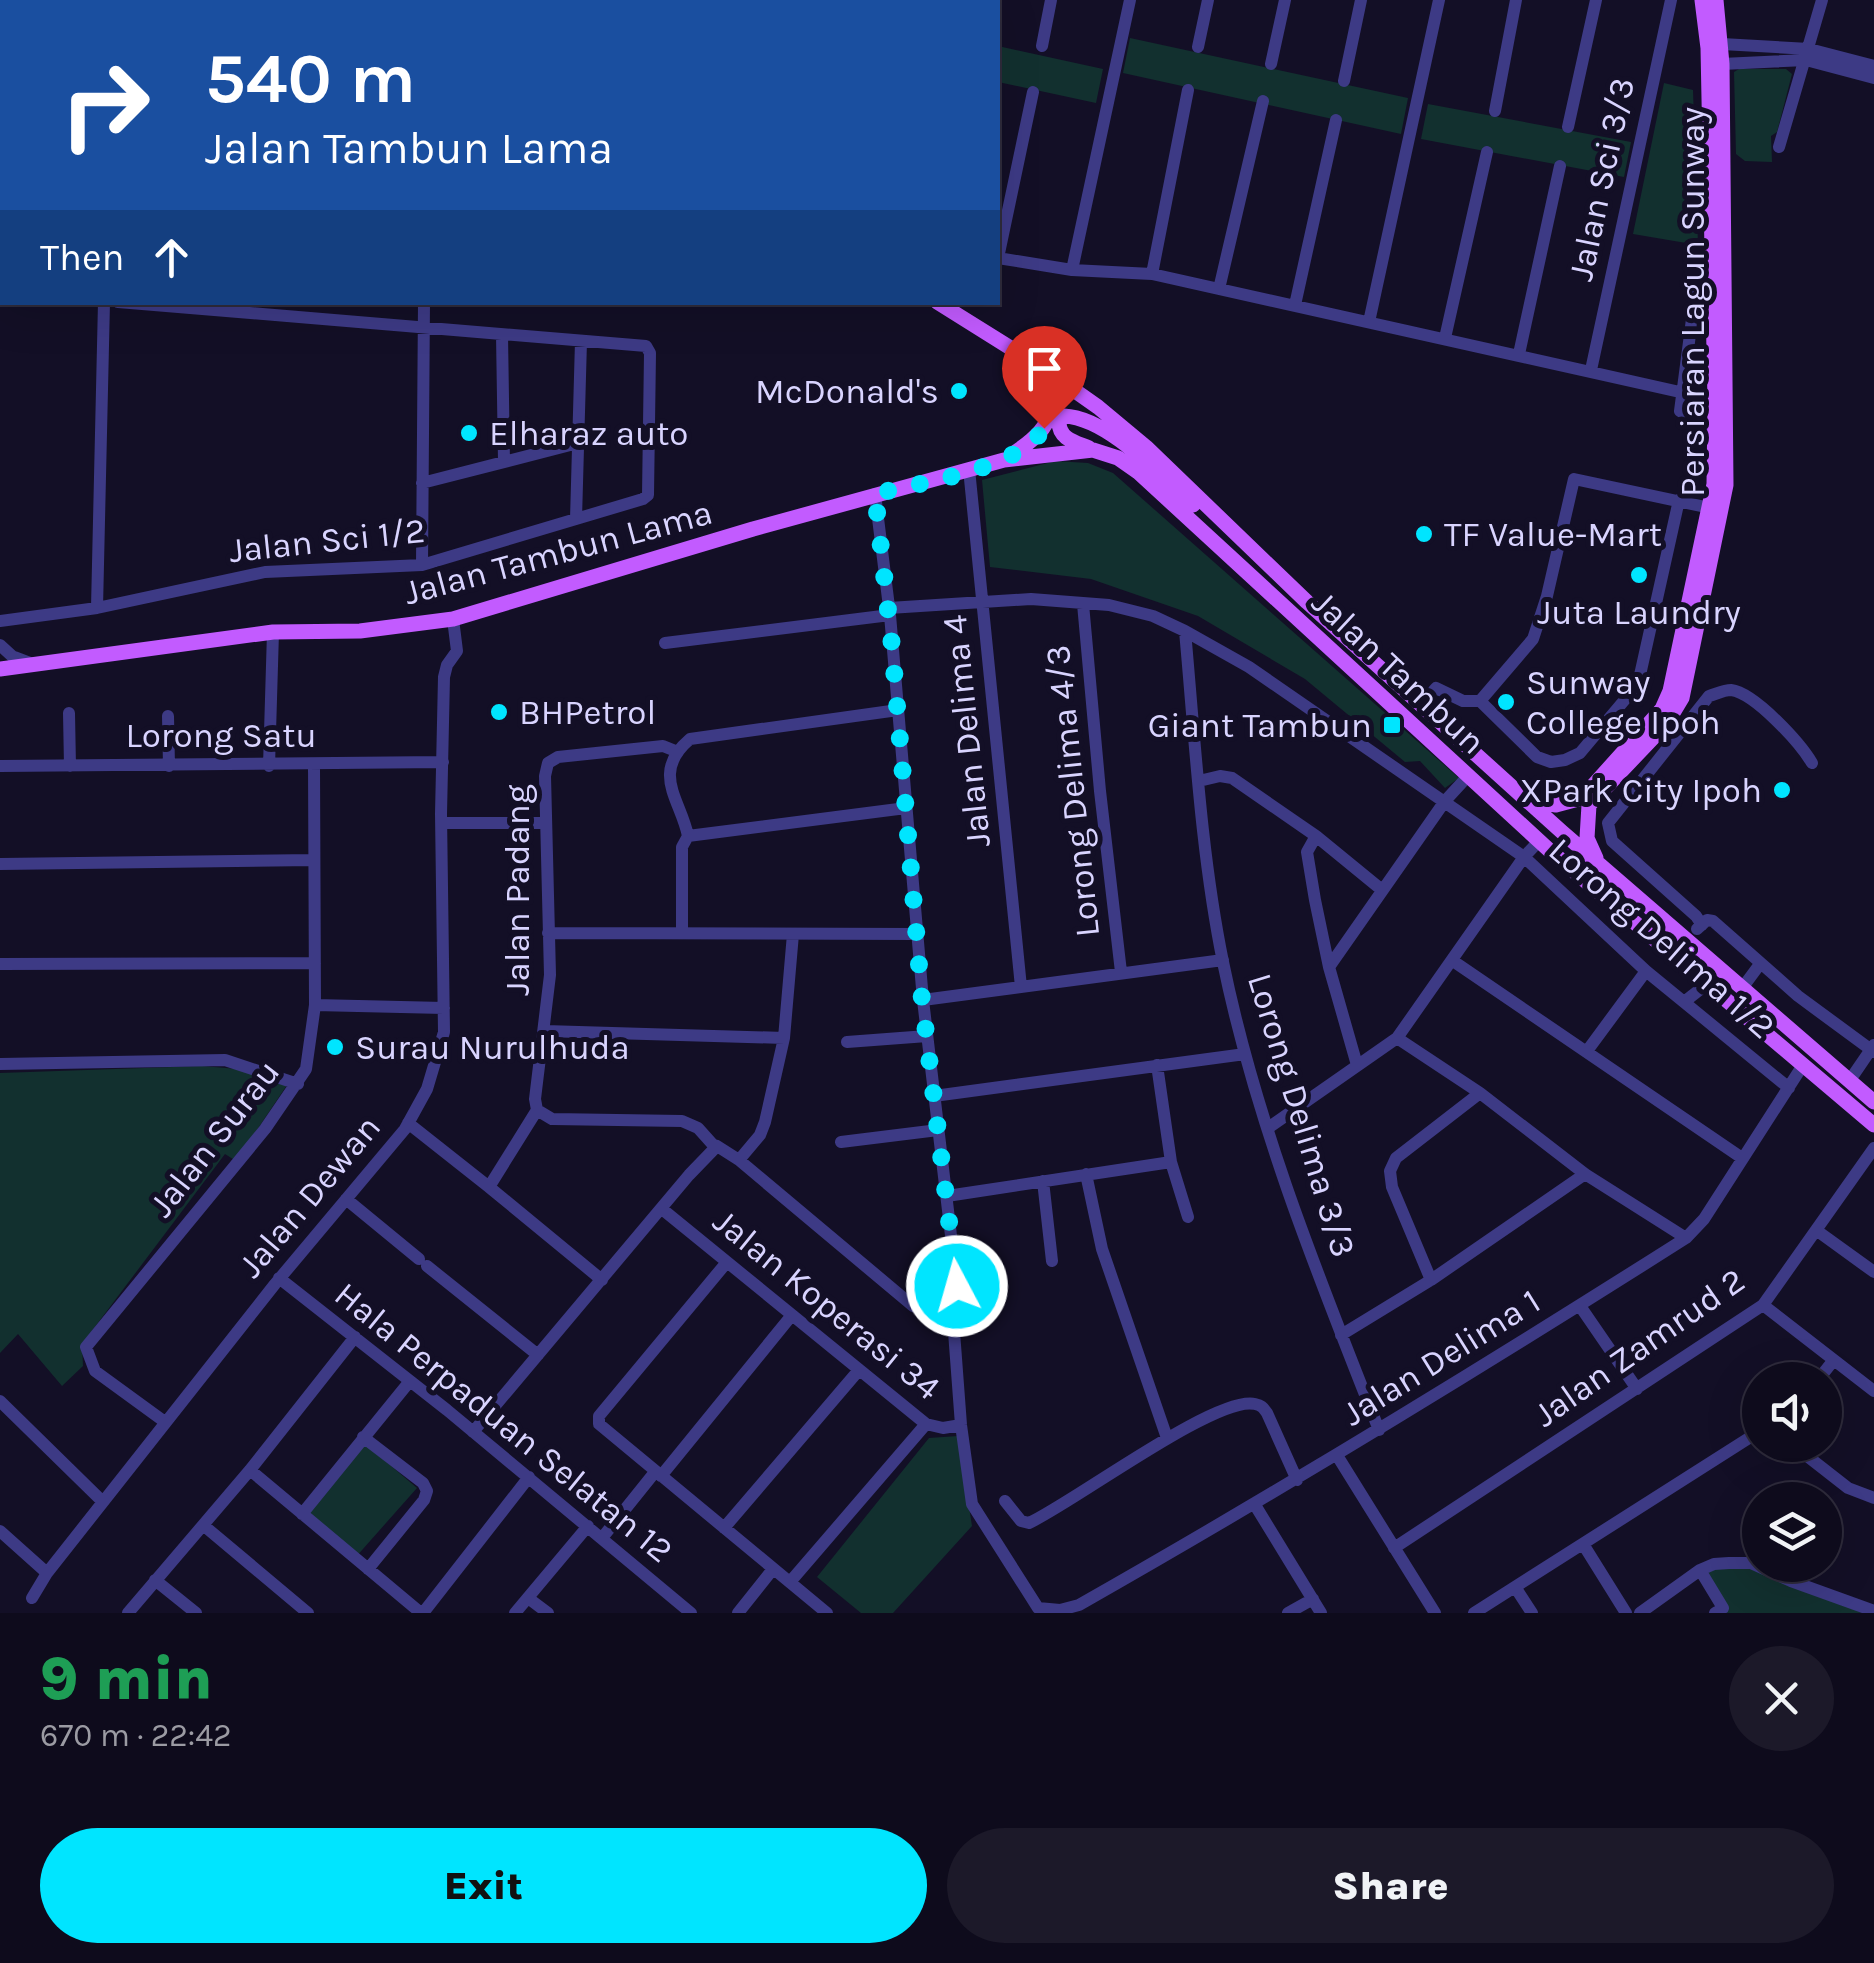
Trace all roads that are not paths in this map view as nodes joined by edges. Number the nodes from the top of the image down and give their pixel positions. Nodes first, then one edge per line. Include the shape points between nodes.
1 (1051, 0) edge
2 (1130, 0) edge
3 (1208, 0) edge
4 (1286, 0) edge
5 (1361, 0) edge
6 (1439, 0) edge
7 (1516, 0) edge
8 (1596, 0) edge
9 (1671, 0) edge
10 (1702, 0) edge
11 (1716, 0) edge
12 (1822, 0) edge
13 (1722, 44) junction
14 (1042, 46) dead end
15 (1198, 47) dead end
16 (1807, 55) junction
17 (1271, 64) dead end
18 (1722, 64) junction
19 (1874, 66) edge
20 (1874, 78) edge
21 (1344, 81) dead end
22 (1188, 90) dead end
23 (1033, 92) dead end
24 (1263, 101) dead end
25 (1494, 112) dead end
26 (1336, 120) dead end
27 (1568, 127) dead end
28 (1779, 147) dead end
29 (1487, 152) dead end
30 (1560, 166) dead end
31 (1694, 248) dead end
32 (1000, 249) edge
33 (1000, 258) edge
34 (1072, 270) junction
35 (1152, 274) junction
36 (1220, 288) junction
37 (104, 305) edge
38 (153, 305) edge
39 (424, 305) edge
40 (943, 305) edge
41 (1295, 306) junction
42 (1370, 322) junction
43 (422, 328) junction
44 (502, 335) junction
45 (1445, 338) junction
46 (581, 341) junction
47 (1018, 354) junction
48 (1518, 354) junction
49 (1591, 370) junction
50 (1680, 393) junction
51 (1721, 401) junction
52 (1714, 431) junction
53 (578, 443) junction
54 (1093, 450) junction
55 (1004, 460) junction
56 (504, 462) junction
57 (966, 470) junction
58 (422, 484) junction
59 (875, 494) junction
60 (1680, 500) junction
61 (1716, 509) junction
62 (576, 519) junction
63 (1248, 544) junction
64 (422, 565) junction
65 (984, 600) junction
66 (1083, 604) junction
67 (97, 608) junction
68 (889, 611) junction
69 (453, 619) junction
70 (0, 621) edge
71 (1186, 631) junction
72 (273, 632) junction
73 (666, 643) dead end
74 (0, 645) edge
75 (36, 665) junction
76 (0, 669) edge
77 (1676, 694) junction
78 (1480, 700) junction
79 (1421, 705) junction
80 (1700, 708) junction
81 (898, 710) junction
82 (69, 713) dead end
83 (168, 716) dead end
84 (678, 752) junction
85 (444, 762) junction
86 (1812, 763) dead end
87 (314, 765) junction
88 (0, 766) edge
89 (70, 766) junction
90 (168, 766) junction
91 (269, 766) junction
92 (1468, 776) junction
93 (1198, 781) junction
94 (1528, 800) junction
95 (1445, 801) junction
96 (1586, 801) junction
97 (906, 808) junction
98 (442, 823) junction
99 (544, 823) junction
100 (688, 836) junction
101 (1316, 836) junction
102 (1539, 841) junction
103 (1524, 857) junction
104 (314, 860) junction
105 (0, 864) edge
106 (1600, 865) junction
107 (1382, 890) junction
108 (1709, 924) junction
109 (548, 933) junction
110 (682, 934) junction
111 (793, 934) junction
112 (917, 934) junction
113 (1686, 940) junction
114 (1222, 960) junction
115 (1453, 960) junction
116 (315, 963) junction
117 (0, 964) edge
118 (1760, 964) junction
119 (1328, 967) junction
120 (1646, 971) junction
121 (1122, 972) junction
122 (1707, 984) junction
123 (1021, 986) junction
124 (1743, 987) junction
125 (922, 1000) junction
126 (1684, 1002) junction
127 (315, 1005) junction
128 (444, 1008) junction
129 (545, 1031) junction
130 (928, 1036) junction
131 (784, 1038) junction
132 (1398, 1038) junction
133 (847, 1042) dead end
134 (1873, 1049) edge
135 (1587, 1052) junction
136 (1245, 1054) junction
137 (0, 1064) edge
138 (1156, 1065) junction
139 (1357, 1066) junction
140 (1803, 1066) junction
141 (1850, 1080) junction
142 (298, 1084) junction
143 (1789, 1088) junction
144 (1480, 1093) junction
145 (934, 1096) junction
146 (1874, 1102) edge
147 (538, 1110) junction
148 (408, 1123) junction
149 (1874, 1125) edge
150 (1268, 1128) junction
151 (938, 1130) junction
152 (841, 1142) dead end
153 (715, 1147) junction
154 (1874, 1148) edge
155 (1742, 1158) junction
156 (739, 1160) junction
157 (1171, 1162) junction
158 (1086, 1174) junction
159 (1585, 1174) junction
160 (1043, 1181) junction
161 (489, 1187) junction
162 (947, 1196) junction
163 (346, 1199) junction
164 (662, 1209) junction
165 (1188, 1217) dead end
166 (1816, 1230) junction
167 (1686, 1238) junction
168 (1052, 1261) dead end
169 (727, 1262) junction
170 (1874, 1272) edge
171 (280, 1278) junction
172 (602, 1280) junction
173 (1431, 1280) junction
174 (952, 1305) junction
175 (1763, 1305) junction
176 (1580, 1306) junction
177 (792, 1315) junction
178 (1342, 1336) junction
179 (355, 1337) junction
180 (538, 1356) junction
181 (1833, 1361) joint
182 (859, 1370) junction
183 (410, 1380) junction
184 (1638, 1388) junction
185 (1874, 1391) edge
186 (0, 1401) edge
187 (165, 1422) junction
188 (926, 1424) junction
189 (961, 1425) junction
190 (1379, 1430) junction
191 (474, 1432) junction
192 (363, 1437) junction
193 (1167, 1438) junction
194 (1742, 1442) edge
195 (1338, 1457) junction
196 (1814, 1462) edge
197 (250, 1470) junction
198 (658, 1474) junction
199 (529, 1477) junction
200 (1297, 1480) junction
201 (1874, 1498) edge
202 (1005, 1500) dead end
203 (104, 1502) junction
204 (1256, 1505) junction
205 (302, 1514) junction
206 (203, 1525) junction
207 (588, 1526) junction
208 (724, 1528) junction
209 (0, 1531) edge
210 (602, 1538) junction
211 (1583, 1544) junction
212 (1394, 1548) junction
213 (368, 1569) junction
214 (774, 1569) junction
215 (1700, 1570) junction
216 (47, 1573) junction
217 (155, 1580) junction
218 (790, 1582) junction
219 (1515, 1586) junction
220 (32, 1598) dead end
221 (528, 1598) junction
222 (1313, 1599) junction
223 (824, 1610) edge
224 (1035, 1611) edge
225 (1874, 1611) edge
226 (128, 1613) edge
227 (196, 1613) edge
228 (308, 1613) edge
229 (422, 1613) edge
230 (515, 1613) edge
231 (548, 1613) edge
232 (690, 1613) edge
233 (738, 1613) edge
234 (1288, 1613) edge
235 (1321, 1613) edge
236 (1435, 1613) edge
237 (1474, 1613) edge
238 (1532, 1613) edge
239 (1626, 1613) edge
240 (1640, 1613) edge
241 (1715, 1613) edge

1 - 14 street
2 - 34 street
3 - 15 street
4 - 17 street
5 - 21 street
6 - 42 street
7 - 25 street
8 - 27 street
9 - 49 street, Jalan Sci 3/3
10 - 51 main road, Persiaran Lagun Sunway
11 - 13 main road, Persiaran Lagun Sunway
12 - 16 street
13 - 16 street
13 - 18 main road, Persiaran Lagun Sunway
16 - 18 street
16 - 19 street
16 - 20 street
16 - 28 street
18 - 51 main road, Persiaran Lagun Sunway
22 - 35 street
23 - 32 street
24 - 36 street
26 - 41 street
29 - 45 street
30 - 48 street
31 - 50 street via 1695,296
33 - 34 street
34 - 35 street
35 - 36 street
36 - 41 street
37 - 67 street
38 - 43 street
39 - 43 street
40 - 47 main road, Jalan Tambun
41 - 42 street
42 - 45 street
43 - 44 street
43 - 58 street
44 - 46 street
44 - 56 street
45 - 48 street
46 - 53 street
46 - 62 street, Jalan Sci 1/2 via 650,350 648,488 643,498
47 - 55 main road via 1046,392 1049,415 1040,436
47 - 63 main road, Jalan Tambun via 1098,407
48 - 49 street
49 - 50 street
50 - 51 street
50 - 52 street via 1681,413
51 - 52 main road, Persiaran Lagun Sunway
51 - 61 main road, Persiaran Lagun Sunway
52 - 61 main road, Persiaran Lagun Sunway
53 - 56 street
53 - 62 street
54 - 55 main road
54 - 63 main road, Jalan Tambun via 1065,438 1059,430 1064,416 1112,434
54 - 92 main road, Jalan Tambun via 1118,458 1160,492
55 - 57 main road, Jalan Tambun Lama
56 - 58 street
57 - 59 main road, Jalan Tambun Lama
57 - 65 street, Jalan Delima 4
58 - 64 street
59 - 68 street
59 - 69 main road, Jalan Tambun Lama
60 - 61 street
60 - 78 street via 1574,479 1533,639
60 - 78 street via 1638,684 1580,753 1551,762 1537,757
61 - 77 main road, Persiaran Lagun Sunway
62 - 64 street, Jalan Sci 1/2
63 - 79 main road, Jalan Tambun
64 - 67 street, Jalan Sci 1/2 via 266,572
65 - 66 street, Lorong Delima 1/2
65 - 68 street, Lorong Delima 1/2
65 - 123 street, Jalan Delima 4
66 - 71 street, Lorong Delima 1/2 via 1128,607
66 - 121 street, Lorong Delima 4/3
67 - 70 street, Jalan Sci 1/2
68 - 73 street, Lorong Delima 1/2
68 - 81 street
69 - 72 main road, Jalan Tambun Lama
69 - 85 street, Jalan Dewan via 458,646 445,670
71 - 93 street, Lorong Delima 3/3
71 - 95 street, Lorong Delima 1/2
72 - 75 main road, Jalan Tambun Lama
72 - 91 street
74 - 75 street
75 - 76 main road, Jalan Tambun Lama
77 - 80 street
77 - 96 main road, Persiaran Lagun Sunway via 1666,723
78 - 79 street via 1463,702 1436,688
79 - 94 main road, Jalan Tambun
80 - 86 street via 1709,696 1728,690 1748,695
80 - 108 street via 1608,823 1612,841
81 - 84 street via 697,737
81 - 97 street
82 - 89 street
83 - 90 street
84 - 99 street, Jalan Padang via 662,746 558,757 545,776
84 - 100 street via 670,789
85 - 87 street, Lorong Satu
85 - 98 street, Jalan Dewan
87 - 91 street, Lorong Satu
87 - 104 street, Jalan Surau
88 - 89 street, Lorong Satu
89 - 90 street, Lorong Satu
90 - 91 street, Lorong Satu
92 - 95 street
92 - 102 main road, Jalan Tambun
93 - 101 street via 1232,778
93 - 114 street, Lorong Delima 3/3
94 - 96 main road
94 - 106 main road, Jalan Tambun
95 - 103 street, Lorong Delima 1/2
95 - 107 street
96 - 106 main road via 1587,838
97 - 100 street
97 - 112 street
98 - 99 street
98 - 128 street, Jalan Dewan
99 - 109 street, Jalan Padang
100 - 110 street via 682,847
101 - 107 street
101 - 119 street via 1307,852
102 - 103 street
102 - 122 main road, Jalan Tambun
103 - 115 street
103 - 120 street, Lorong Delima 1/2
104 - 105 street
104 - 116 street, Jalan Surau
106 - 113 main road
107 - 119 street
108 - 113 street
108 - 118 street
109 - 110 street
109 - 129 street, Jalan Padang
110 - 111 street
111 - 112 street
111 - 131 street
112 - 125 street
113 - 124 main road
114 - 121 street
114 - 136 street, Lorong Delima 3/3
115 - 132 street
115 - 135 street
116 - 117 street
116 - 127 street, Jalan Surau
118 - 124 street
118 - 134 street
119 - 139 street
120 - 126 street, Lorong Delima 1/2
120 - 135 street
121 - 123 street
122 - 126 street
122 - 140 main road, Jalan Tambun
123 - 125 street
124 - 141 main road
125 - 130 street
126 - 143 street, Lorong Delima 1/2
127 - 128 street
127 - 142 street, Jalan Surau via 309,1058
128 - 148 street, Jalan Dewan via 438,1061
129 - 131 street
129 - 147 street, Jalan Padang
130 - 133 street
130 - 145 street
131 - 156 street via 760,1135
132 - 139 street
132 - 144 street
134 - 141 street
135 - 155 street
136 - 138 street
136 - 150 street, Lorong Delima 3/3
137 - 142 street via 224,1060
138 - 145 street
138 - 157 street
139 - 150 street
140 - 143 street, Jalan Delima 1
140 - 149 main road, Jalan Tambun
141 - 146 main road
142 - 187 street, Jalan Surau via 86,1348 95,1371
143 - 155 street, Jalan Delima 1
144 - 159 street
144 - 173 street via 1396,1158 1390,1171
145 - 151 street
147 - 153 street via 552,1119 682,1120
147 - 161 street
148 - 161 street
148 - 163 street, Jalan Dewan
150 - 178 street, Lorong Delima 3/3
151 - 152 street
151 - 162 street
153 - 156 street
153 - 164 street
154 - 166 street, Jalan Zamrud 2
155 - 167 street, Jalan Delima 1
156 - 174 street via 909,1302 929,1311
157 - 158 street
157 - 165 street
158 - 160 street
158 - 193 street via 1102,1249
159 - 167 street
159 - 173 street
160 - 162 street
160 - 168 street
161 - 172 street
162 - 174 street via 957,1286
163 - 171 street, Jalan Dewan
163 - 180 street
164 - 169 street, Jalan Koperasi 34
164 - 172 street
166 - 170 street
166 - 175 street, Jalan Zamrud 2
167 - 176 street, Jalan Delima 1
169 - 177 street, Jalan Koperasi 34
169 - 198 street via 598,1418
171 - 179 street, Hala Perpaduan Selatan 12
171 - 187 street, Jalan Dewan
172 - 180 street
173 - 178 street
174 - 189 street
175 - 181 street
175 - 184 street, Jalan Zamrud 2
176 - 184 street
176 - 190 street, Jalan Delima 1
177 - 182 street, Jalan Koperasi 34
177 - 198 street
178 - 190 street, Lorong Delima 3/3
179 - 183 street, Hala Perpaduan Selatan 12
179 - 197 street
180 - 191 street
181 - 185 street
182 - 188 street, Jalan Koperasi 34
182 - 208 street
183 - 191 street, Hala Perpaduan Selatan 12
183 - 192 street
184 - 212 street, Jalan Zamrud 2
186 - 203 street
187 - 203 street, Jalan Dewan
188 - 189 street, Jalan Koperasi 34
188 - 218 street
189 - 224 street via 972,1504
190 - 195 street, Jalan Delima 1
191 - 199 street, Hala Perpaduan Selatan 12
192 - 205 street
192 - 213 street via 427,1491
193 - 200 street via 1232,1407 1258,1404
193 - 202 street via 1029,1523
194 - 211 street
195 - 200 street, Jalan Delima 1
195 - 212 street
196 - 201 street
197 - 205 street
197 - 206 street
198 - 208 street
198 - 210 street
199 - 207 street, Hala Perpaduan Selatan 12
199 - 229 street
200 - 204 street, Jalan Delima 1
203 - 216 street, Jalan Dewan
204 - 222 street
204 - 224 street, Jalan Delima 1 via 1079,1605
205 - 213 street
206 - 217 street
206 - 228 street
207 - 210 street, Hala Perpaduan Selatan 12
207 - 221 street
208 - 214 street
209 - 216 street
210 - 232 street, Hala Perpaduan Selatan 12
211 - 219 street
211 - 239 street
212 - 236 street
213 - 229 street
214 - 218 street
214 - 233 street
215 - 225 street via 1750,1563
215 - 240 street
215 - 241 street via 1723,1608
216 - 220 street, Jalan Dewan
217 - 226 street
217 - 227 street
218 - 223 street
219 - 237 street
219 - 238 street
221 - 230 street
221 - 231 street
222 - 234 street
222 - 235 street

